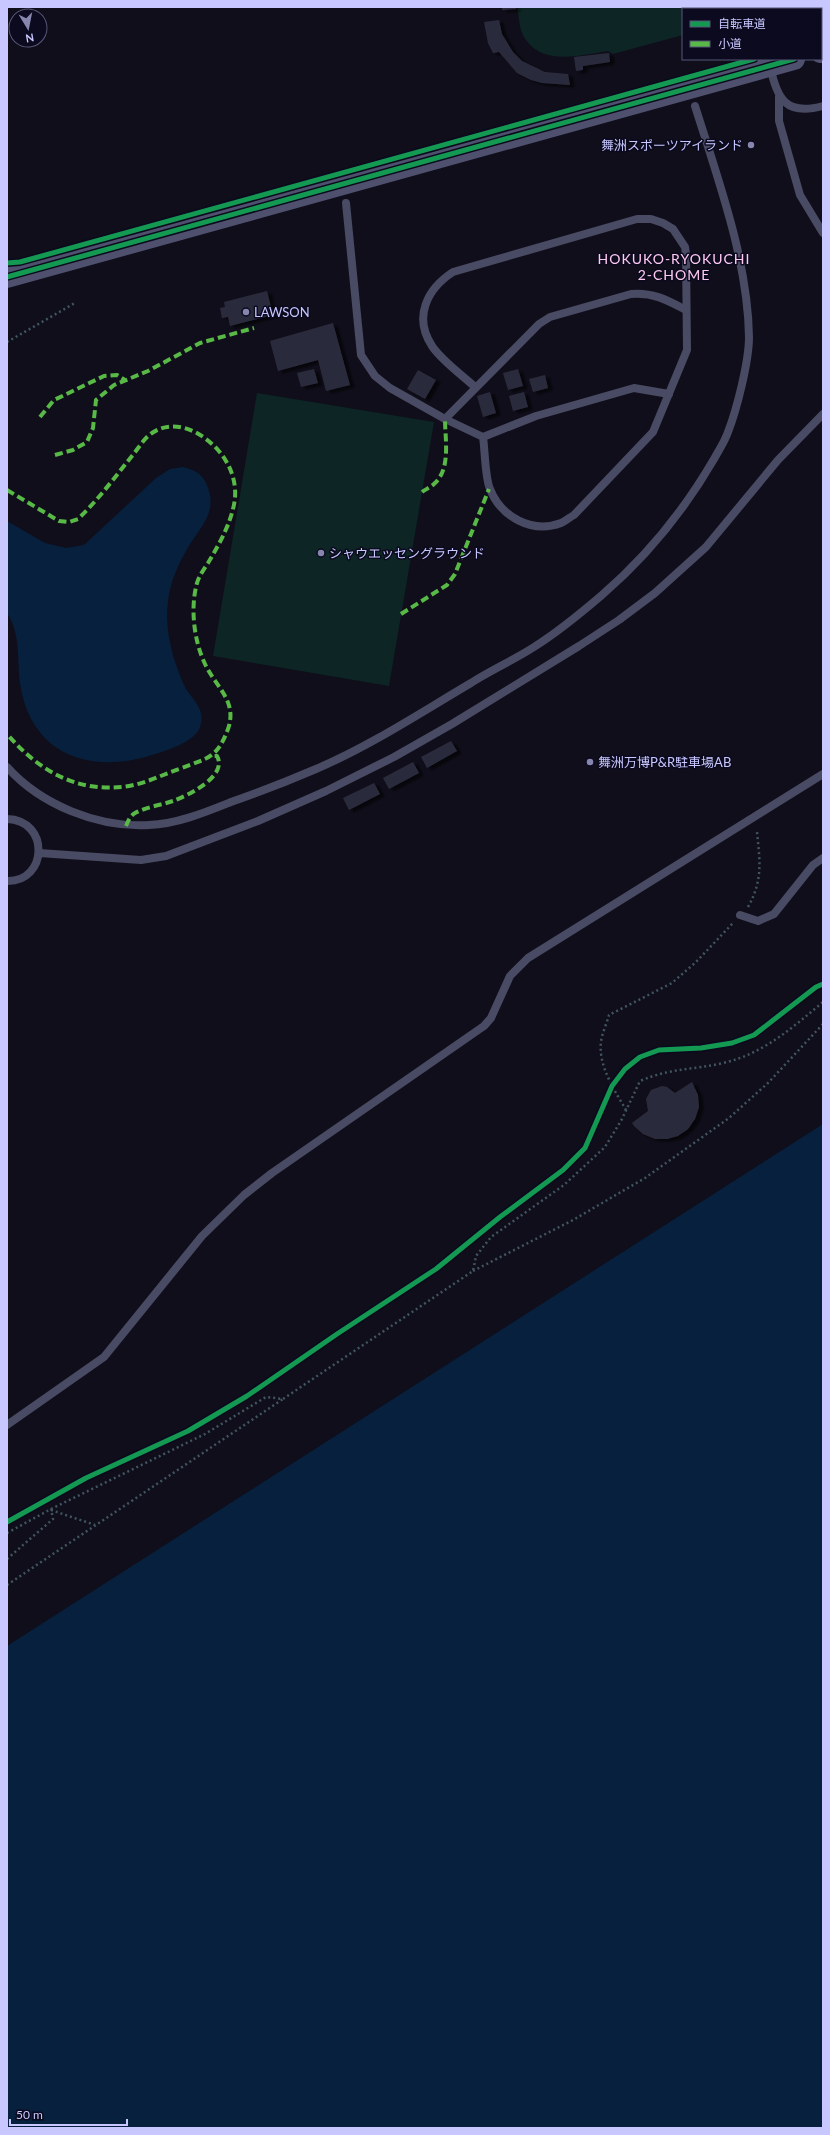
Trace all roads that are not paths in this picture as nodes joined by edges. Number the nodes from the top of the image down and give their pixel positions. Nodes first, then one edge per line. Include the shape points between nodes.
1 (791, 60) edge
2 (770, 66) junction
3 (779, 97) junction
4 (695, 106) dead end
5 (823, 106) edge
6 (346, 204) dead end
7 (823, 233) edge
8 (7, 277) edge
9 (686, 310) junction
10 (475, 387) junction
11 (669, 394) junction
12 (823, 414) edge
13 (444, 419) junction
14 (483, 437) junction
15 (7, 767) edge
16 (823, 774) edge
17 (7, 819) edge
18 (39, 853) junction
19 (823, 858) edge
20 (7, 881) edge
21 (740, 915) road end
22 (7, 1425) edge

1 - 2 street
2 - 3 lane
2 - 8 street
3 - 5 lane via 786,103 802,109
3 - 7 lane via 779,121 800,195
4 - 15 lane via 725,202 736,249 746,294 749,341 728,434 703,478 638,561 602,596 536,646 396,728 319,768 196,815 153,825 126,826 97,820 55,802 29,786
6 - 13 lane via 361,355 375,376 390,388
9 - 10 lane via 660,296 644,293 631,294 550,317 539,324
9 - 10 lane via 684,247 673,229 651,219 622,223 453,272 443,279 424,303 424,326 432,347
9 - 11 lane via 687,350
10 - 13 lane
11 - 14 lane via 634,388 536,416
11 - 14 lane via 653,432 583,507 561,523 536,525 522,522 502,508 489,489
12 - 18 lane via 778,460 706,547 655,593 579,646 394,757 258,821 166,856 141,860
13 - 14 lane
16 - 22 lane via 528,958 510,976 491,1018 484,1026 244,1195 184,1257 104,1357
17 - 18 lane via 22,822 30,827 39,843
18 - 20 lane via 37,863 31,872 22,878
19 - 21 lane via 813,865 774,914 758,921

